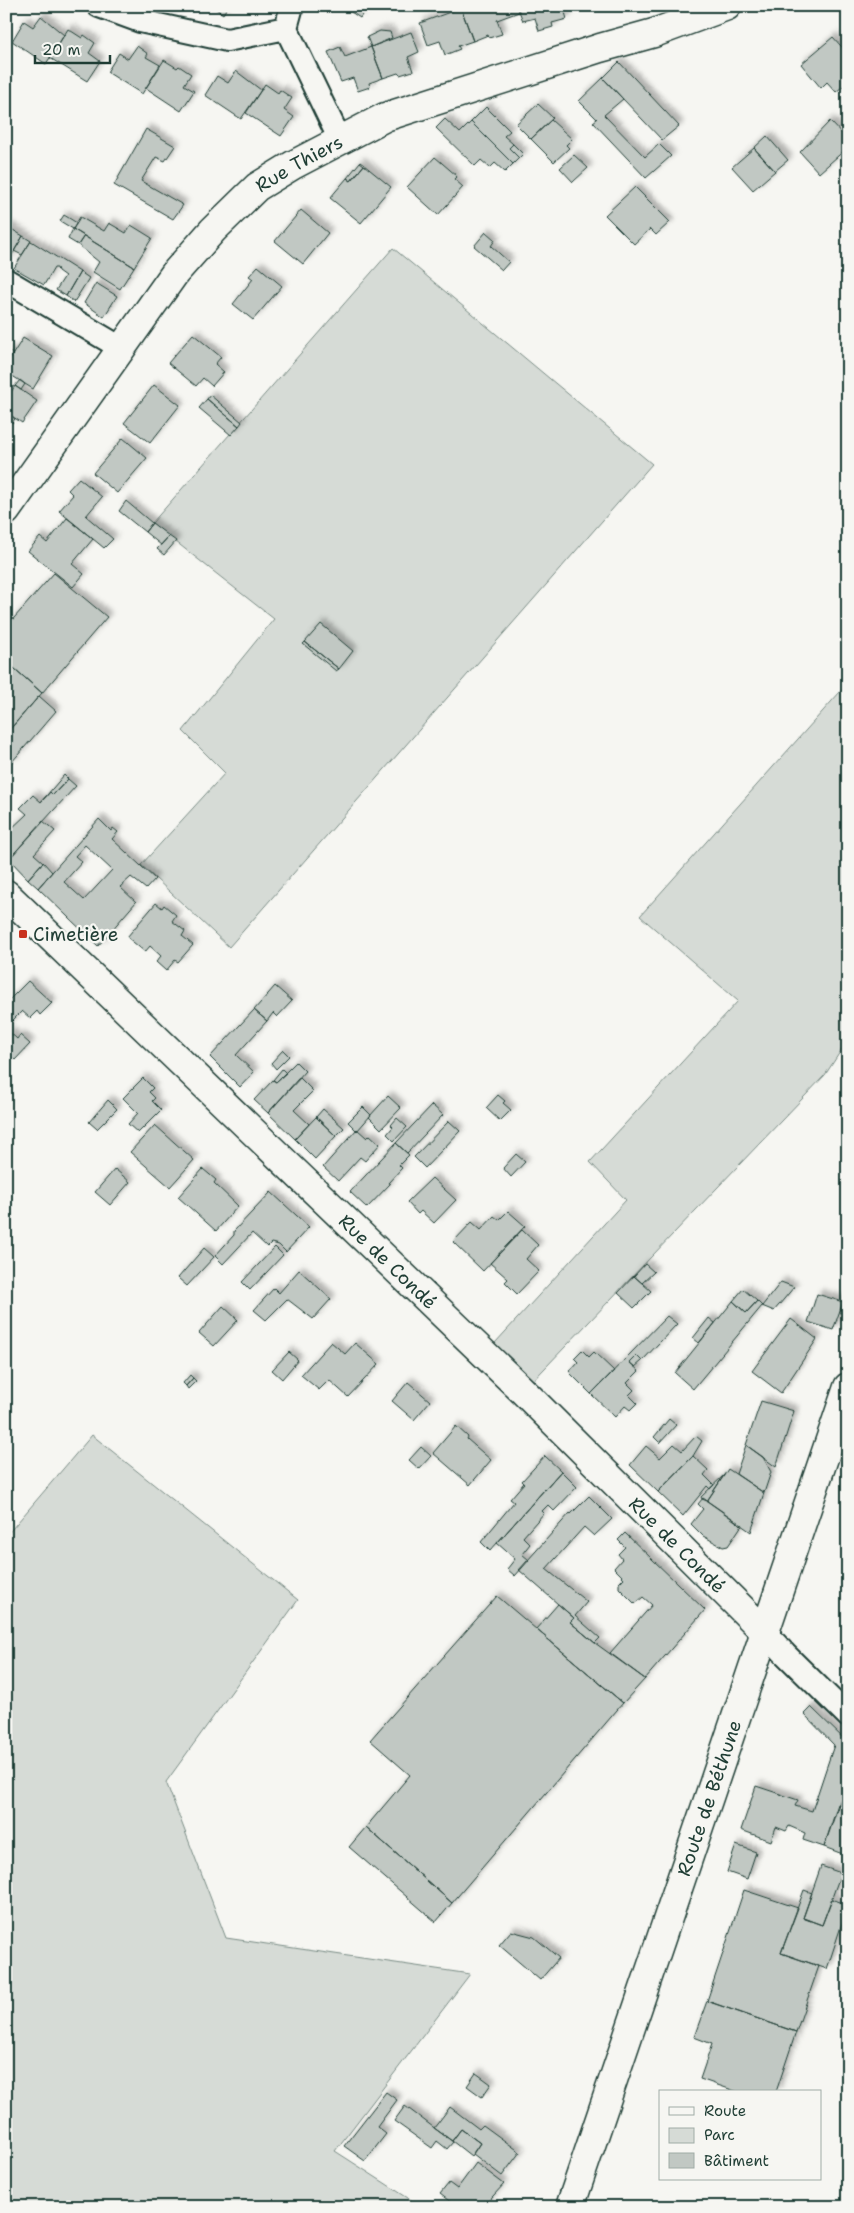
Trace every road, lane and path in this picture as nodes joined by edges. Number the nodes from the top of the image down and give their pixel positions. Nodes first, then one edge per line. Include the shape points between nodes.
1 (99, 6) edge
2 (292, 6) edge
3 (727, 6) edge
4 (286, 28) junction
5 (340, 140) junction
6 (6, 280) edge
7 (121, 348) junction
8 (6, 511) edge
9 (6, 894) edge
10 (848, 1387) edge
11 (765, 1632) junction
12 (848, 1716) edge
13 (570, 2207) edge

1 - 4 street via 140,21 227,40
2 - 4 street
3 - 5 main road, Rue Thiers via 654,33 385,117
4 - 5 street
5 - 7 main road, Rue Thiers via 257,187 175,273
6 - 7 street
7 - 8 main road, Rue Thiers
9 - 11 main road, Rue de Condé via 522,1391
10 - 11 main road, Route de Béthune
11 - 12 street
11 - 13 main road, Route de Béthune

